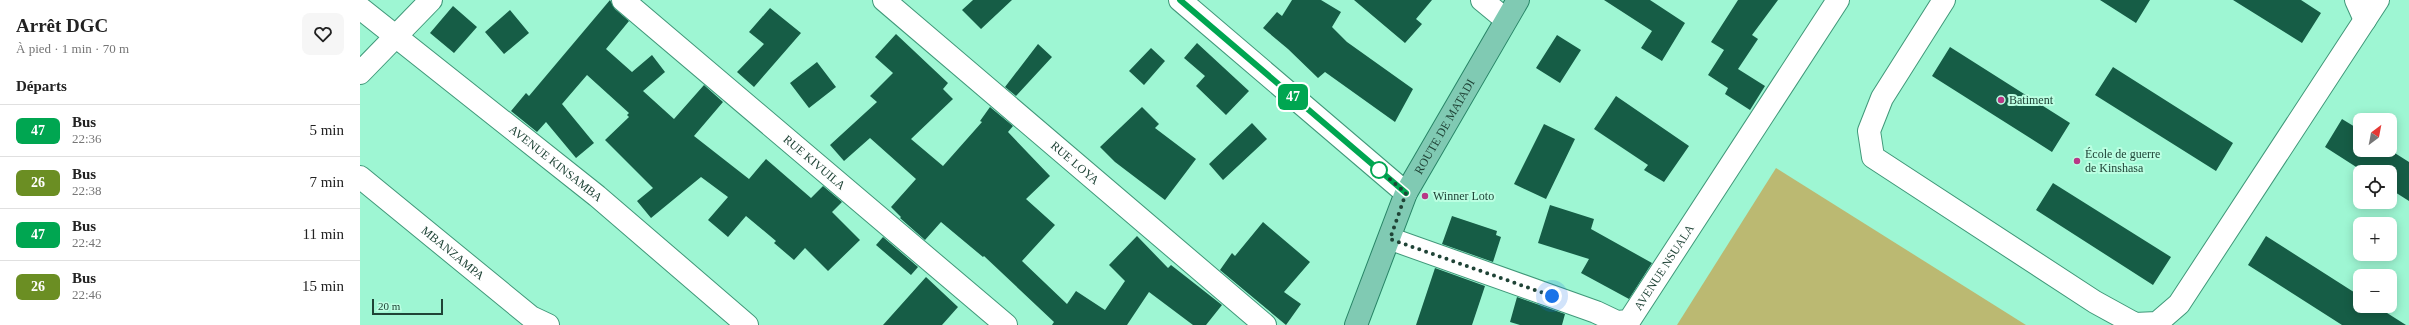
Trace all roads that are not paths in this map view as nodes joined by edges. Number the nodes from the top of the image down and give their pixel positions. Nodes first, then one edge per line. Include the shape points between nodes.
1 (431, 0) edge
2 (623, 0) edge
3 (884, 0) edge
4 (1180, 0) edge
5 (1482, 0) edge
6 (1518, 0) edge
7 (1838, 0) edge
8 (1944, 0) edge
9 (2356, 0) edge
10 (2378, 0) edge
11 (360, 8) edge
12 (1505, 19) junction
13 (2365, 20) junction
14 (396, 37) junction
15 (360, 73) edge
16 (361, 181) edge
17 (1406, 193) junction
18 (1390, 239) junction
19 (537, 322) edge
20 (747, 325) edge
21 (1006, 325) edge
22 (1265, 325) edge
23 (1356, 325) edge

1 - 14 street
2 - 21 street, RUE KIVUILA
3 - 22 street, RUE LOYA
4 - 17 street
5 - 12 street
6 - 12 main road, ROUTE DE MATADI
7 - 18 street, AVENUE NSUALA via 1629,321 1617,322 1596,312
8 - 13 street via 1882,98 1869,132 1873,157 2095,302 2135,324 2157,323 2179,304
9 - 13 street
10 - 13 street
11 - 14 street, AVENUE KINSAMBA
12 - 17 main road, ROUTE DE MATADI
14 - 15 street
14 - 20 street, AVENUE KINSAMBA via 597,196
16 - 19 street, MBANZAMPA
17 - 18 main road, ROUTE DE MATADI
18 - 23 main road, ROUTE DE MATADI

